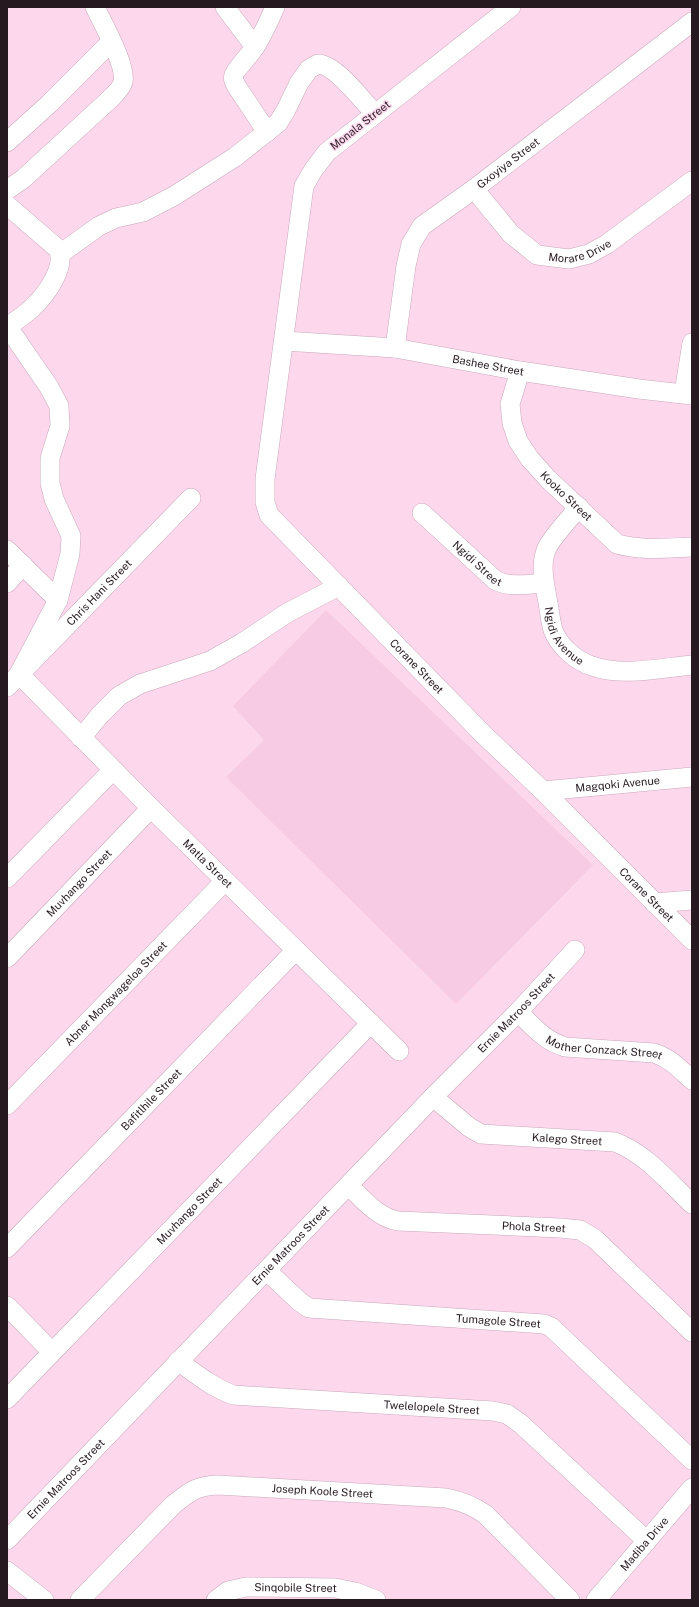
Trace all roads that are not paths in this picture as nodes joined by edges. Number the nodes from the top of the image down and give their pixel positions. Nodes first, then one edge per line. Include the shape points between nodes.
1 (95, 7) edge
2 (225, 7) edge
3 (276, 7) edge
4 (511, 7) edge
5 (692, 22) edge
6 (111, 42) junction
7 (255, 47) junction
8 (375, 114) junction
9 (267, 132) junction
10 (7, 142) edge
11 (692, 181) edge
12 (474, 189) junction
13 (7, 190) edge
14 (7, 205) edge
15 (60, 254) junction
16 (7, 326) edge
17 (284, 341) junction
18 (692, 343) edge
19 (395, 348) junction
20 (520, 371) junction
21 (688, 394) edge
22 (191, 498) dead end
23 (579, 508) junction
24 (422, 513) dead end
25 (692, 547) edge
26 (7, 550) edge
27 (23, 565) junction
28 (7, 583) edge
29 (544, 583) junction
30 (339, 586) junction
31 (58, 600) junction
32 (692, 665) edge
33 (13, 681) edge
34 (81, 738) junction
35 (113, 770) junction
36 (692, 777) edge
37 (543, 791) junction
38 (151, 808) junction
39 (7, 878) edge
40 (225, 881) junction
41 (692, 900) edge
42 (654, 903) junction
43 (692, 940) edge
44 (296, 950) junction
45 (575, 950) dead end
46 (7, 958) edge
47 (518, 1012) junction
48 (371, 1023) junction
49 (399, 1051) dead end
50 (692, 1080) edge
51 (433, 1097) junction
52 (7, 1105) edge
53 (349, 1186) junction
54 (692, 1204) edge
55 (7, 1248) edge
56 (267, 1271) junction
57 (7, 1306) edge
58 (692, 1332) edge
59 (52, 1352) junction
60 (178, 1361) junction
61 (7, 1399) edge
62 (692, 1460) edge
63 (692, 1488) edge
64 (7, 1540) edge
65 (647, 1541) junction
66 (7, 1571) edge
67 (44, 1600) edge
68 (80, 1600) edge
69 (216, 1600) edge
70 (376, 1600) edge
71 (570, 1600) edge
72 (596, 1600) edge

1 - 6 street
2 - 7 street
3 - 7 street
4 - 8 street, Monala Street
5 - 12 street, Gxoyiya Street
6 - 10 street
6 - 13 street via 122,72 123,81 119,90 24,179
7 - 9 street via 237,69 234,81
8 - 9 street via 339,75 328,66 318,64 302,78 278,123
8 - 17 street, Monala Street via 327,152 304,186
9 - 15 street via 236,157 174,196 143,212 116,218 99,226
11 - 12 street, Morare Drive via 607,244 589,254 569,259 537,255 512,234
12 - 19 street, Gxoyiya Street via 422,226 411,244
14 - 15 street via 58,249
15 - 16 street via 60,265 48,288 32,308
16 - 31 street via 59,406 60,426 50,458 50,483 54,499 71,536 70,554
17 - 19 street, Bashee Street
17 - 30 street, Corane Street via 265,479 265,502 269,514
18 - 21 street
19 - 20 street, Bashee Street
20 - 21 street, Bashee Street
20 - 23 street, Kooko Street via 510,404 518,442 548,479
22 - 33 street, Chris Hani Street
23 - 25 street, Kooko Street via 617,544 643,549
23 - 29 street, Ngidi Avenue via 548,546 543,565
24 - 29 street, Ngidi Street via 495,580 510,585
26 - 27 street
27 - 28 street
27 - 31 street
29 - 32 street, Ngidi Avenue via 553,630 564,647 591,666 626,672
30 - 34 street via 287,613 210,661 140,684 119,696
30 - 37 street, Corane Street via 484,735
31 - 33 street
33 - 34 street, Matla Street
34 - 35 street, Matla Street
35 - 38 street, Matla Street
35 - 39 street
36 - 37 street, Magqoki Avenue
37 - 42 street, Corane Street
38 - 40 street, Matla Street
38 - 46 street, Muvhango Street
40 - 44 street, Matla Street
40 - 52 street, Abner Mongwageloa Street
41 - 42 street
42 - 43 street, Corane Street
44 - 48 street, Matla Street
44 - 55 street, Bafitlhile Street
45 - 47 street, Ernie Matroos Street
47 - 50 street, Mother Conzack Street via 547,1040 555,1044 565,1047 654,1053 675,1064
47 - 51 street, Ernie Matroos Street
48 - 49 street, Matla Street
48 - 59 street, Muvhango Street
51 - 53 street, Ernie Matroos Street
51 - 54 street, Kalego Street via 481,1134 615,1142 628,1147 649,1163
53 - 56 street, Ernie Matroos Street
53 - 58 street, Phola Street via 387,1219 580,1230 612,1254
56 - 60 street, Ernie Matroos Street
56 - 62 street, Tumagole Street via 309,1308 551,1326
57 - 59 street
59 - 61 street, Muvhango Street
60 - 64 street, Ernie Matroos Street
60 - 65 street, Twelelopele Street via 207,1382 233,1395 493,1411 507,1414
63 - 65 street, Madiba Drive
65 - 72 street, Madiba Drive
66 - 67 street
68 - 71 street, Joseph Koole Street via 174,1504 190,1491 203,1486 218,1485 446,1498 461,1501 485,1514
69 - 70 street, Sinqobile Street via 228,1591 246,1587 335,1588

